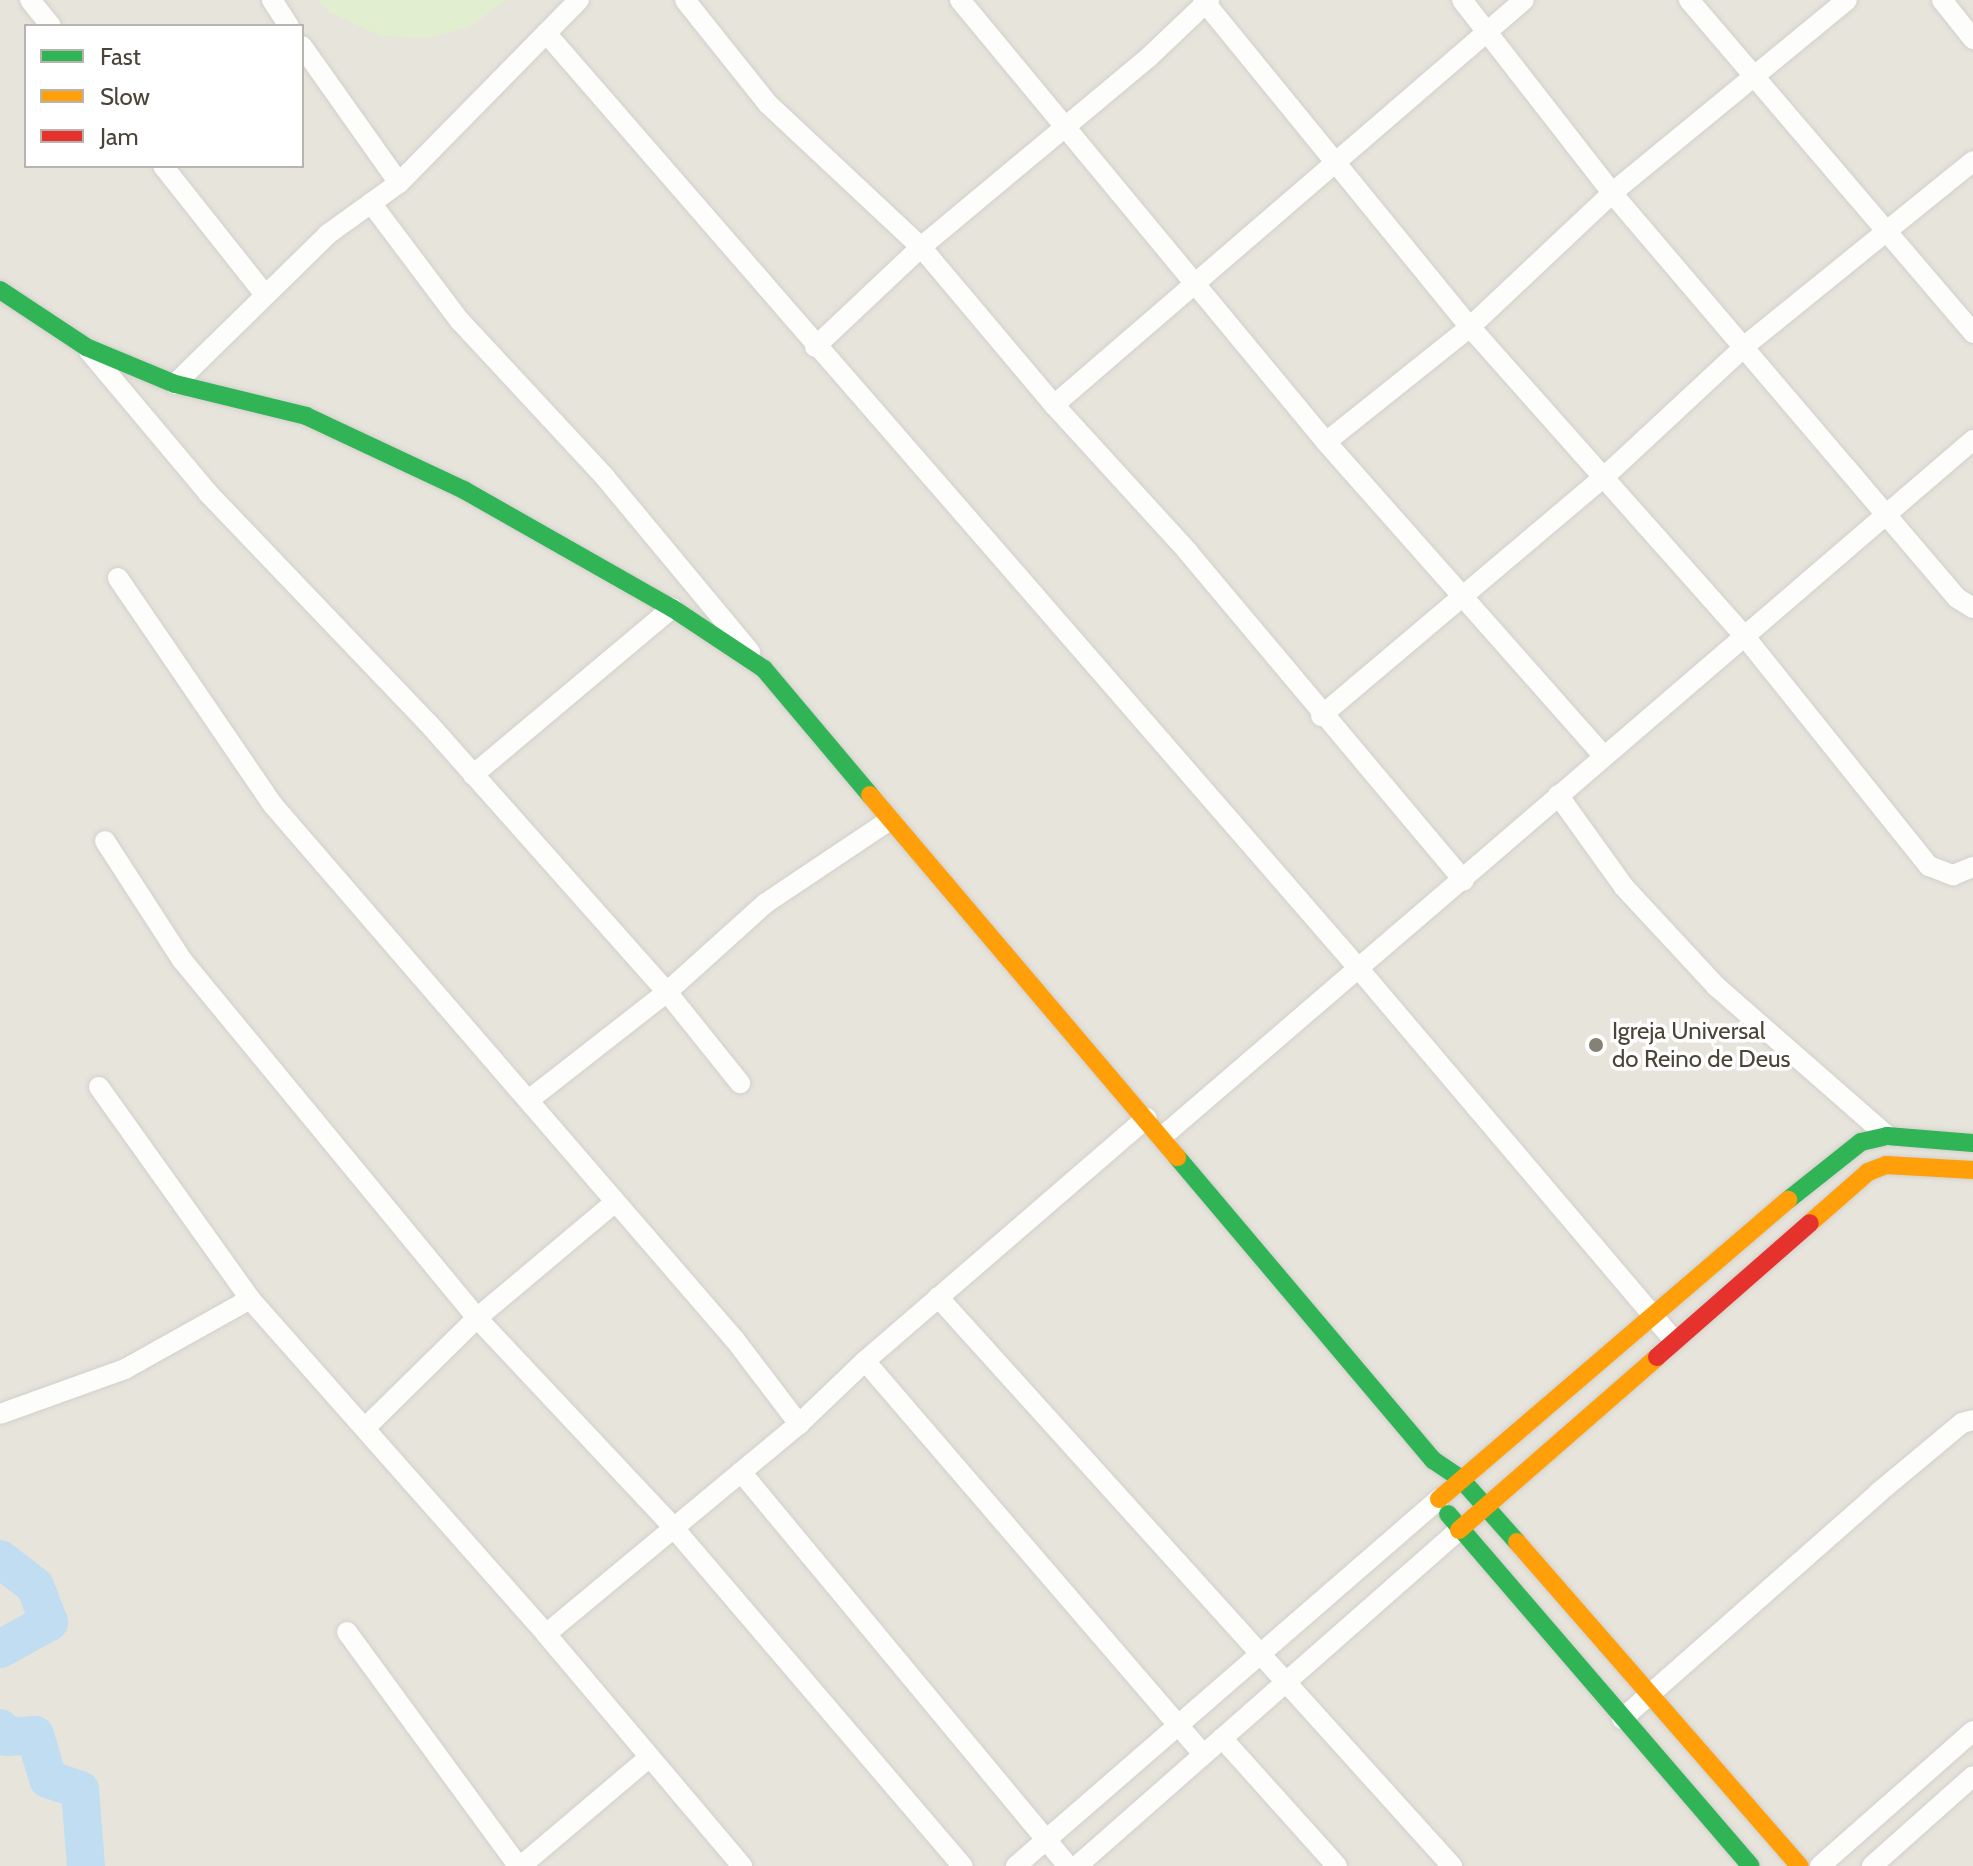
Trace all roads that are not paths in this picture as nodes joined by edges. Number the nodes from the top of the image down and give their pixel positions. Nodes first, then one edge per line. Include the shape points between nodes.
1 (30, 0) edge
2 (272, 0) edge
3 (579, 0) edge
4 (685, 0) edge
5 (960, 0) edge
6 (1462, 0) edge
7 (1524, 0) edge
8 (1689, 0) edge
9 (1847, 0) edge
10 (1942, 0) edge
11 (1206, 1) edge
12 (49, 24) edge
13 (288, 24) edge
14 (1487, 30) junction
15 (546, 33) junction
16 (1973, 39) edge
17 (304, 49) edge
18 (1754, 79) junction
19 (1066, 126) junction
20 (1973, 161) edge
21 (1339, 164) junction
22 (165, 168) edge
23 (399, 183) junction
24 (1612, 193) junction
25 (371, 203) junction
26 (1884, 233) junction
27 (921, 247) junction
28 (1196, 282) junction
29 (0, 290) edge
30 (263, 292) junction
31 (1470, 327) junction
32 (1973, 333) edge
33 (1746, 345) junction
34 (86, 347) junction
35 (815, 347) junction
36 (175, 384) junction
37 (1054, 405) junction
38 (1973, 440) edge
39 (1326, 442) junction
40 (1603, 478) junction
41 (1883, 513) junction
42 (118, 578) dead end
43 (1460, 593) junction
44 (672, 608) junction
45 (1973, 608) edge
46 (1742, 633) junction
47 (764, 669) junction
48 (1321, 716) junction
49 (1604, 756) junction
50 (473, 775) junction
51 (1558, 795) junction
52 (890, 820) junction
53 (105, 841) dead end
54 (1973, 867) edge
55 (1464, 881) junction
56 (1359, 969) junction
57 (667, 992) junction
58 (740, 1083) dead end
59 (99, 1087) dead end
60 (530, 1099) junction
61 (1147, 1118) junction
62 (1163, 1136) junction
63 (1887, 1136) junction
64 (1973, 1143) edge
65 (1973, 1170) edge
66 (615, 1202) junction
67 (1780, 1206) junction
68 (1800, 1230) junction
69 (938, 1297) junction
70 (250, 1299) junction
71 (1653, 1314) junction
72 (477, 1318) junction
73 (1674, 1340) junction
74 (865, 1361) junction
75 (0, 1414) edge
76 (1973, 1420) edge
77 (799, 1424) junction
78 (366, 1427) junction
79 (1433, 1460) junction
80 (741, 1472) junction
81 (1461, 1479) junction
82 (1439, 1499) junction
83 (1486, 1506) junction
84 (673, 1527) junction
85 (1459, 1530) junction
86 (347, 1632) dead end
87 (546, 1634) junction
88 (1258, 1656) junction
89 (1284, 1683) junction
90 (1650, 1694) junction
91 (1622, 1719) junction
92 (1179, 1724) junction
93 (1973, 1731) edge
94 (1222, 1738) junction
95 (1203, 1754) junction
96 (647, 1759) junction
97 (1973, 1776) edge
98 (1049, 1837) junction
99 (519, 1866) edge
100 (742, 1866) edge
101 (963, 1866) edge
102 (1016, 1866) edge
103 (1068, 1866) edge
104 (1077, 1866) edge
105 (1337, 1866) edge
106 (1452, 1866) edge
107 (1751, 1866) edge
108 (1800, 1866) edge
109 (1820, 1866) edge
110 (1872, 1866) edge

1 - 12 street
2 - 13 street
3 - 15 street
4 - 27 street via 768,104
5 - 19 street
6 - 14 street
7 - 14 street
8 - 18 street
9 - 18 street
10 - 16 street
11 - 19 street
11 - 21 street
14 - 21 street
14 - 24 street
15 - 23 street
15 - 35 street
17 - 23 street
18 - 24 street
18 - 26 street
19 - 27 street
19 - 28 street
20 - 26 street
21 - 28 street
21 - 31 street
22 - 30 street
23 - 25 street
24 - 31 street
24 - 33 street
25 - 30 street
25 - 47 street via 460,321 604,476
26 - 32 street
26 - 33 street
27 - 35 street
27 - 37 street
28 - 37 street
28 - 39 street
29 - 34 street
30 - 36 street
31 - 39 street
31 - 40 street
33 - 40 street
33 - 41 street
34 - 36 street
34 - 50 street via 208,493
35 - 56 street
36 - 44 street via 306,416 464,490
37 - 48 street via 1188,552
38 - 41 street
39 - 43 street
40 - 43 street
40 - 46 street
41 - 45 street via 1957,598
41 - 46 street
42 - 60 street via 273,805
43 - 48 street
43 - 49 street
44 - 47 street
44 - 50 street
46 - 49 street
46 - 54 street via 1929,866 1953,875
47 - 52 street
48 - 55 street
49 - 51 street
50 - 57 street
51 - 55 street
51 - 63 street via 1624,887 1717,987
52 - 57 street via 766,903
52 - 61 street
53 - 72 street via 182,960
55 - 56 street
56 - 62 street
56 - 71 street
57 - 58 street
57 - 60 street
59 - 70 street
60 - 66 street
61 - 62 street
61 - 69 street
62 - 79 street
63 - 64 street
63 - 67 street via 1861,1142
65 - 68 street via 1886,1165 1868,1172
66 - 72 street
66 - 77 street via 735,1340
67 - 68 street
67 - 71 street
68 - 73 street
69 - 74 street
69 - 88 street
70 - 75 street via 125,1369
70 - 78 street
71 - 73 street
71 - 81 street
72 - 78 street
72 - 84 street
73 - 83 street
74 - 77 street
74 - 92 street
76 - 90 street via 1962,1423 1878,1493
77 - 80 street
78 - 87 street
79 - 81 street
79 - 82 street
80 - 84 street
80 - 98 street
81 - 82 street
81 - 83 street
82 - 85 street
82 - 88 street
83 - 85 street
83 - 90 street
84 - 87 street
84 - 101 street
85 - 89 street
85 - 91 street
86 - 99 street
87 - 96 street
88 - 89 street
88 - 92 street
89 - 94 street
89 - 106 street
90 - 91 street
90 - 108 street
91 - 107 street
92 - 95 street
92 - 98 street
93 - 109 street
94 - 95 street
94 - 105 street
95 - 104 street
96 - 99 street
96 - 100 street
97 - 110 street
98 - 102 street
98 - 103 street

